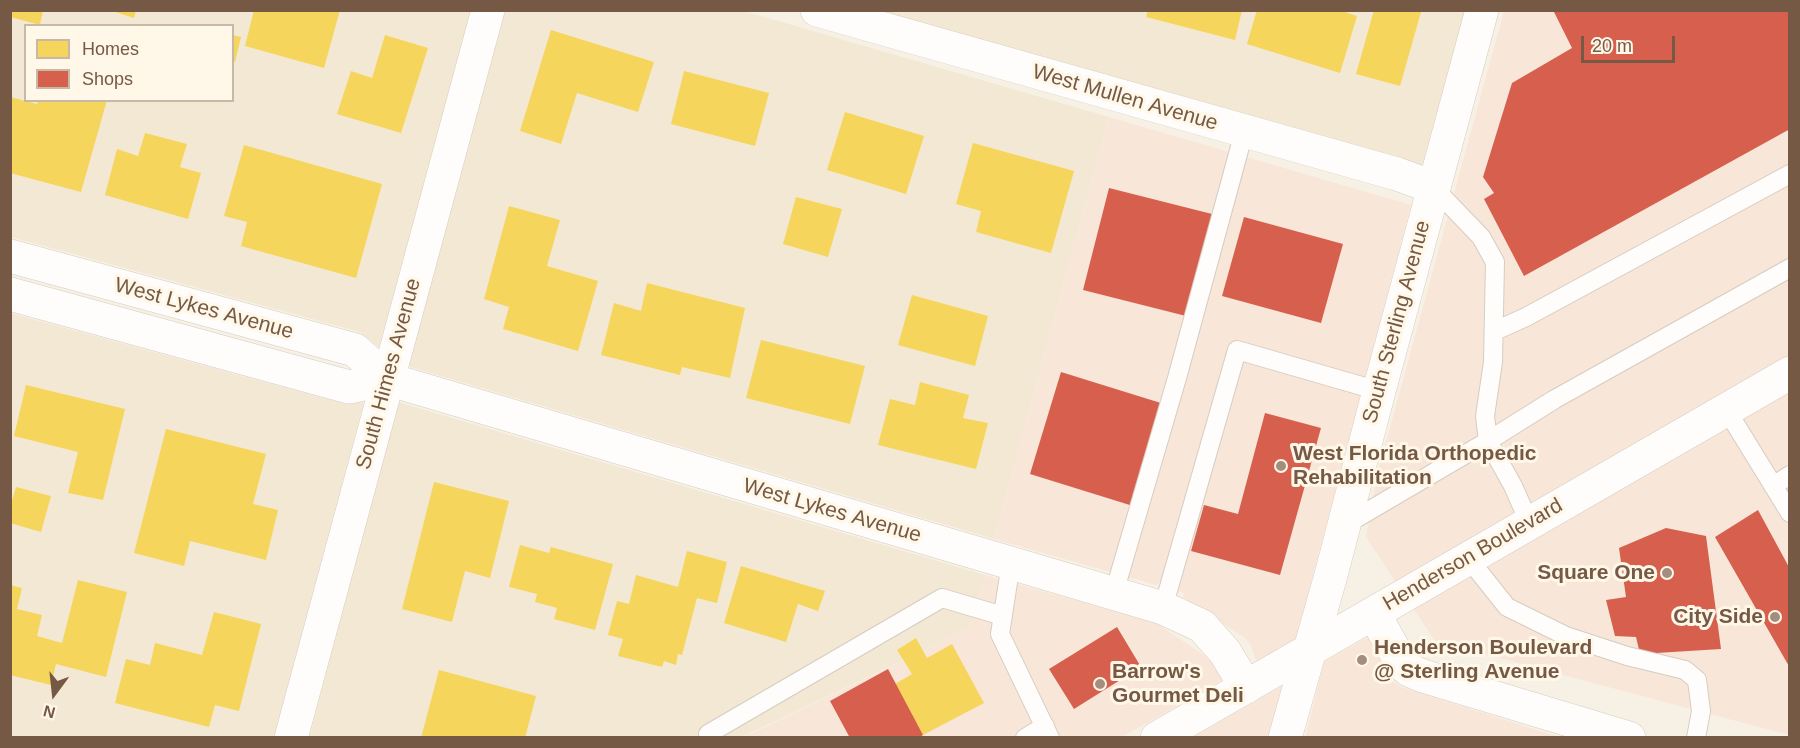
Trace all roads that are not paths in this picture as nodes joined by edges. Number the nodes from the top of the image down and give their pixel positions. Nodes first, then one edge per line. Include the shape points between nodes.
1 (488, 10) edge
2 (817, 10) edge
3 (1482, 10) edge
4 (1244, 132) junction
5 (1790, 174) edge
6 (1433, 187) junction
7 (10, 256) edge
8 (1790, 268) edge
9 (10, 294) edge
10 (1495, 331) junction
11 (1790, 373) edge
12 (387, 379) junction
13 (1379, 390) junction
14 (1726, 409) junction
15 (1488, 441) junction
16 (1790, 476) edge
17 (1773, 486) junction
18 (1790, 513) edge
19 (1529, 522) junction
20 (1343, 526) junction
21 (1468, 558) junction
22 (1022, 567) junction
23 (1114, 593) junction
24 (1162, 608) junction
25 (1374, 614) junction
26 (1003, 616) junction
27 (1309, 650) junction
28 (1245, 687) junction
29 (1575, 730) edge
30 (1048, 732) edge
31 (291, 738) edge
32 (710, 738) edge
33 (1025, 738) edge
34 (1157, 738) edge
35 (1285, 738) edge
36 (1629, 738) edge
37 (1696, 738) edge

1 - 12 street, South Himes Avenue
2 - 4 street, West Mullen Avenue
3 - 6 street, South Sterling Avenue
4 - 6 street, West Mullen Avenue
4 - 23 lane
5 - 10 lane
6 - 10 lane via 1481,237 1495,262
6 - 13 street, South Sterling Avenue
7 - 12 street, West Lykes Avenue via 355,350
8 - 15 lane via 1555,399
9 - 12 street, West Lykes Avenue via 350,387
10 - 15 lane via 1485,416
11 - 14 street, Henderson Boulevard
12 - 22 street, West Lykes Avenue
12 - 31 street, South Himes Avenue
13 - 20 street, South Sterling Avenue
13 - 24 lane via 1237,350
14 - 17 lane
14 - 19 street, Henderson Boulevard
15 - 19 lane
15 - 20 lane
16 - 17 lane
17 - 18 lane
19 - 21 street, Henderson Boulevard
20 - 27 street, South Sterling Avenue
21 - 25 street, Henderson Boulevard
21 - 37 lane via 1507,607 1566,636 1685,670 1697,680 1701,711
22 - 23 street, West Lykes Avenue
22 - 26 lane
23 - 24 street, West Lykes Avenue
24 - 28 street, West Lykes Avenue via 1202,626 1225,652
25 - 27 street, Henderson Boulevard
25 - 29 street via 1409,670
26 - 30 lane via 1000,634
26 - 32 lane via 942,598 708,734
27 - 28 street, Henderson Boulevard
27 - 35 street, South Sterling Avenue
28 - 34 street, Henderson Boulevard
29 - 36 street
30 - 33 lane

